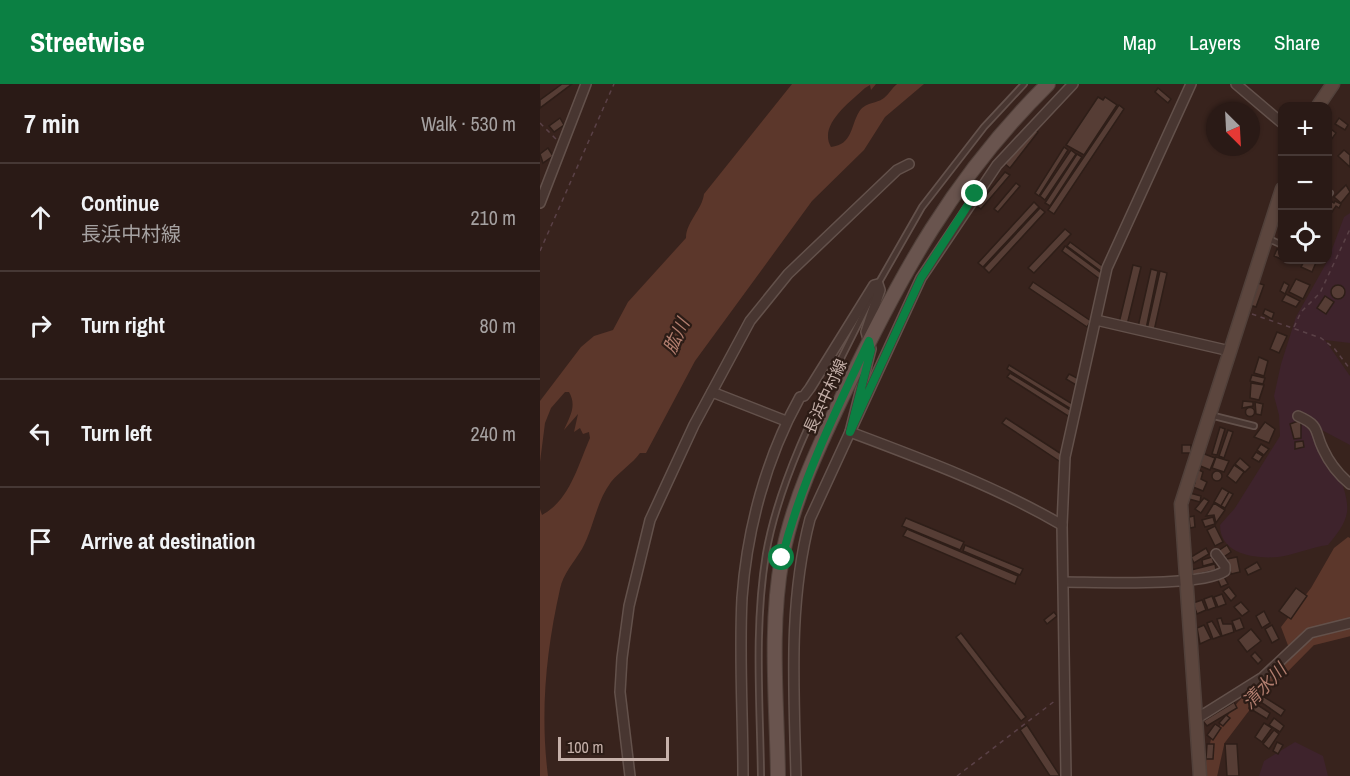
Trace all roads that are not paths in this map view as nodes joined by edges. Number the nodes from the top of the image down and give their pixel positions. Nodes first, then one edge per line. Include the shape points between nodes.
1 (586, 84) edge
2 (1024, 84) edge
3 (1048, 84) edge
4 (1073, 84) edge
5 (1191, 84) edge
6 (1236, 84) edge
7 (1333, 84) edge
8 (1321, 102) edge
9 (1278, 120) edge
10 (909, 164) dead end
11 (543, 185) edge
12 (1278, 202) edge
13 (540, 203) edge
14 (1267, 238) junction
15 (1278, 243) edge
16 (878, 284) junction
17 (1096, 320) junction
18 (869, 341) junction
19 (1230, 351) junction
20 (712, 392) junction
21 (1210, 415) junction
22 (1298, 416) dead end
23 (786, 421) junction
24 (1254, 426) dead end
25 (850, 432) junction
26 (1350, 484) edge
27 (1062, 525) junction
28 (1216, 554) dead end
29 (1185, 580) junction
30 (1064, 582) junction
31 (1350, 623) edge
32 (1197, 719) junction
33 (630, 776) edge
34 (743, 776) edge
35 (761, 776) edge
36 (778, 776) edge
37 (796, 776) edge
38 (1066, 776) edge
39 (1200, 776) edge

1 - 11 street
2 - 16 lane via 984,127 922,207
3 - 18 main road, 長浜中村線 via 973,166 933,225
4 - 25 street via 998,165 946,237 902,317
5 - 17 street via 1119,238 1107,268
6 - 9 street
7 - 8 street
10 - 20 street via 897,170 788,274 750,321
11 - 13 street
12 - 14 street
14 - 15 lane
14 - 19 street
16 - 18 street via 880,290 866,332
16 - 23 street via 869,290
16 - 35 lane via 818,407 784,489 766,553 759,626
17 - 19 street
17 - 27 street via 1065,457
18 - 25 street via 871,350
18 - 36 main road, 長浜中村線 via 809,471 782,558 776,607
19 - 21 street
20 - 23 street
20 - 33 street via 650,520 629,606 620,692
21 - 24 lane
21 - 29 street via 1181,504
22 - 26 street via 1317,430 1333,467
23 - 34 street via 766,473 742,598
25 - 27 street via 956,473
25 - 37 street via 810,519 799,561 794,607
27 - 30 street
28 - 29 street via 1226,566 1225,571
29 - 30 street
29 - 32 street
30 - 38 street
31 - 32 street via 1310,633 1263,677
32 - 39 street

